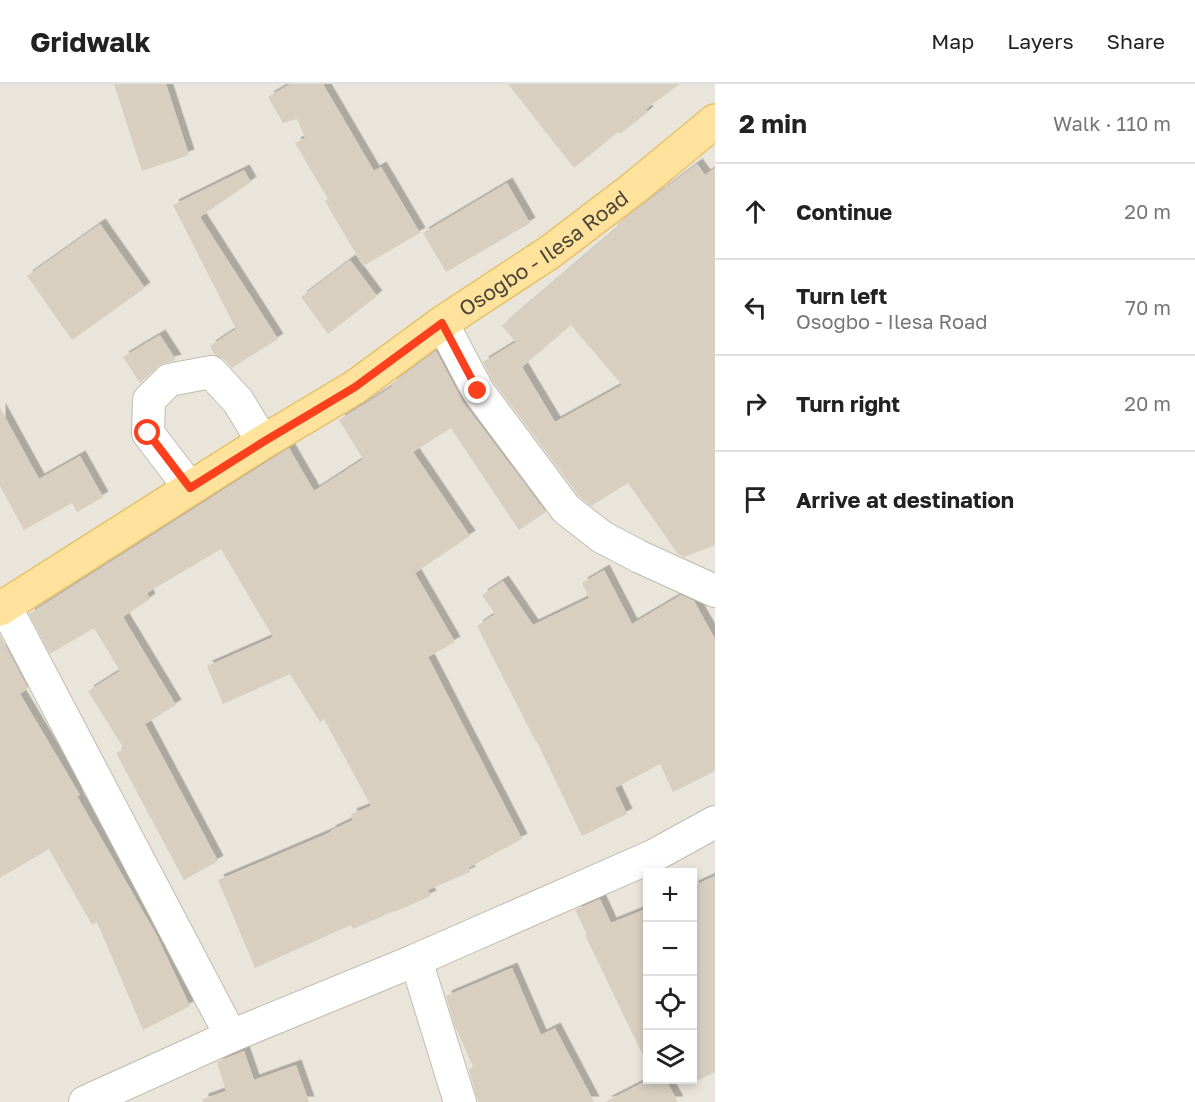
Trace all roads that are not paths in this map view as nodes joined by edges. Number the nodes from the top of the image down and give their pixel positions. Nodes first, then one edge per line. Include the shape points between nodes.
1 (715, 121) edge
2 (442, 323) junction
3 (263, 442) junction
4 (190, 488) junction
5 (715, 591) edge
6 (2, 608) edge
7 (715, 822) edge
8 (416, 960) junction
9 (231, 1036) junction
10 (85, 1102) edge
11 (460, 1102) edge

1 - 2 main road, Osogbo - Ilesa Road via 550,252
2 - 3 main road, Osogbo - Ilesa Road via 355,387
2 - 5 street via 478,391 566,509 602,537
3 - 4 main road, Osogbo - Ilesa Road
3 - 4 street via 238,401 211,372 169,381 149,400 148,433
4 - 6 main road, Osogbo - Ilesa Road
6 - 9 street
7 - 8 street via 653,856
8 - 9 street
8 - 11 street
9 - 10 street

